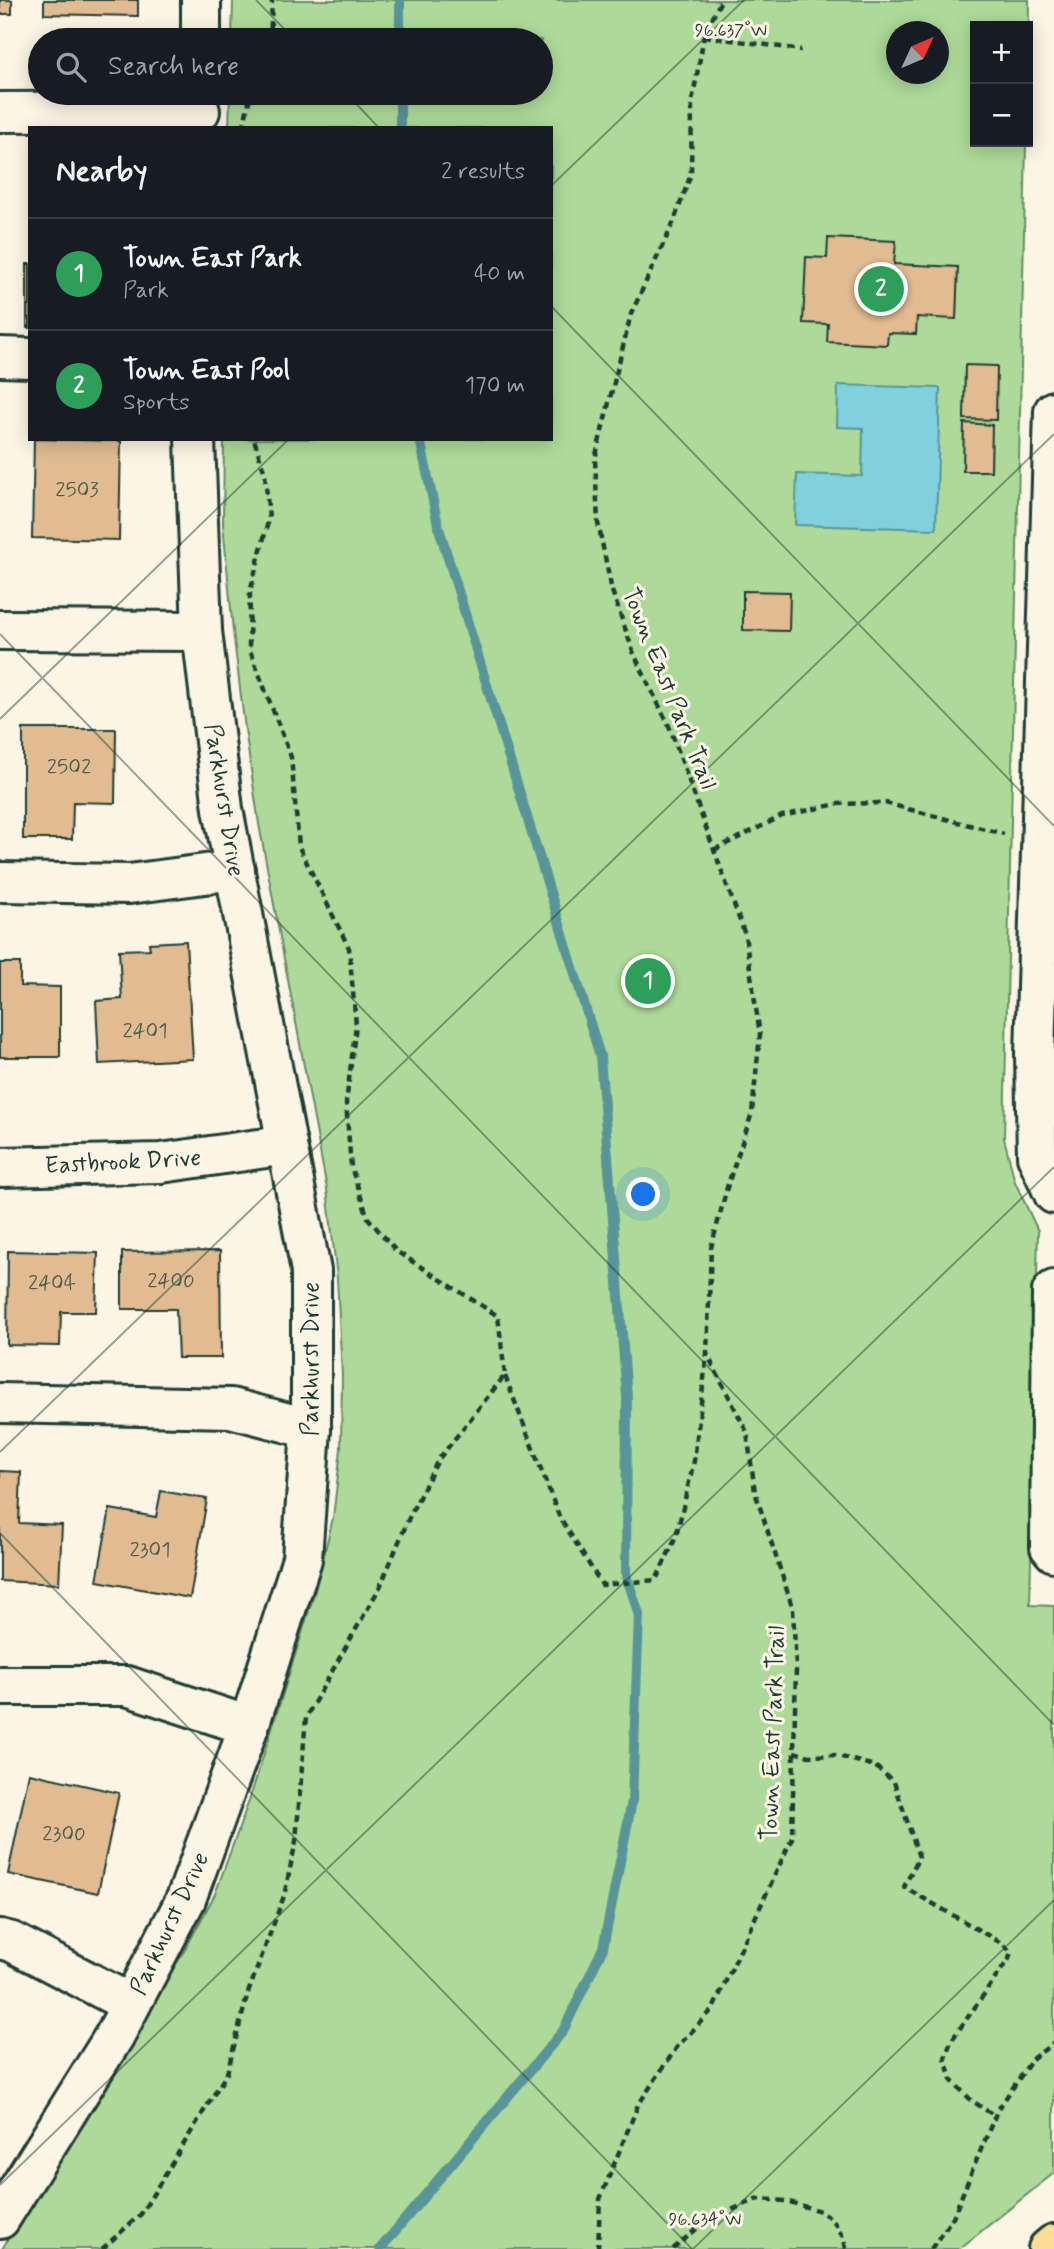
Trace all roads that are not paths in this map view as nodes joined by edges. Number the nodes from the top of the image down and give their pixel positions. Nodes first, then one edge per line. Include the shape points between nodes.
1 (201, 0) edge
2 (201, 28) edge
3 (200, 110) edge
4 (0, 112) edge
5 (0, 357) edge
6 (28, 358) edge
7 (1054, 411) edge
8 (195, 441) edge
9 (1052, 537) edge
10 (0, 630) edge
11 (202, 631) junction
12 (1049, 790) edge
13 (235, 870) junction
14 (0, 882) edge
15 (1045, 1056) edge
16 (287, 1145) junction
17 (0, 1167) edge
18 (1054, 1194) edge
19 (1054, 1290) edge
20 (0, 1403) edge
21 (311, 1429) junction
22 (1054, 1552) edge
23 (0, 1686) edge
24 (249, 1726) junction
25 (0, 1940) edge
26 (131, 2004) junction
27 (0, 2219) edge
28 (1054, 2244) edge
29 (1048, 2249) edge

1 - 2 street
3 - 4 street
5 - 6 street
7 - 9 street
8 - 11 street, Parkhurst Drive
9 - 12 street
10 - 11 street
11 - 13 street, Parkhurst Drive via 223,809
12 - 15 street via 1042,844
13 - 14 street via 129,884
13 - 16 street, Parkhurst Drive
15 - 18 street via 1037,1156
16 - 17 street, Eastbrook Drive via 161,1163
16 - 21 street, Parkhurst Drive via 311,1271
19 - 22 street via 1050,1547
20 - 21 street via 231,1408
21 - 24 street, Parkhurst Drive via 302,1559
23 - 24 street via 127,1685
24 - 26 street, Parkhurst Drive via 186,1899
25 - 26 street
26 - 27 street, Parkhurst Drive
28 - 29 main road

